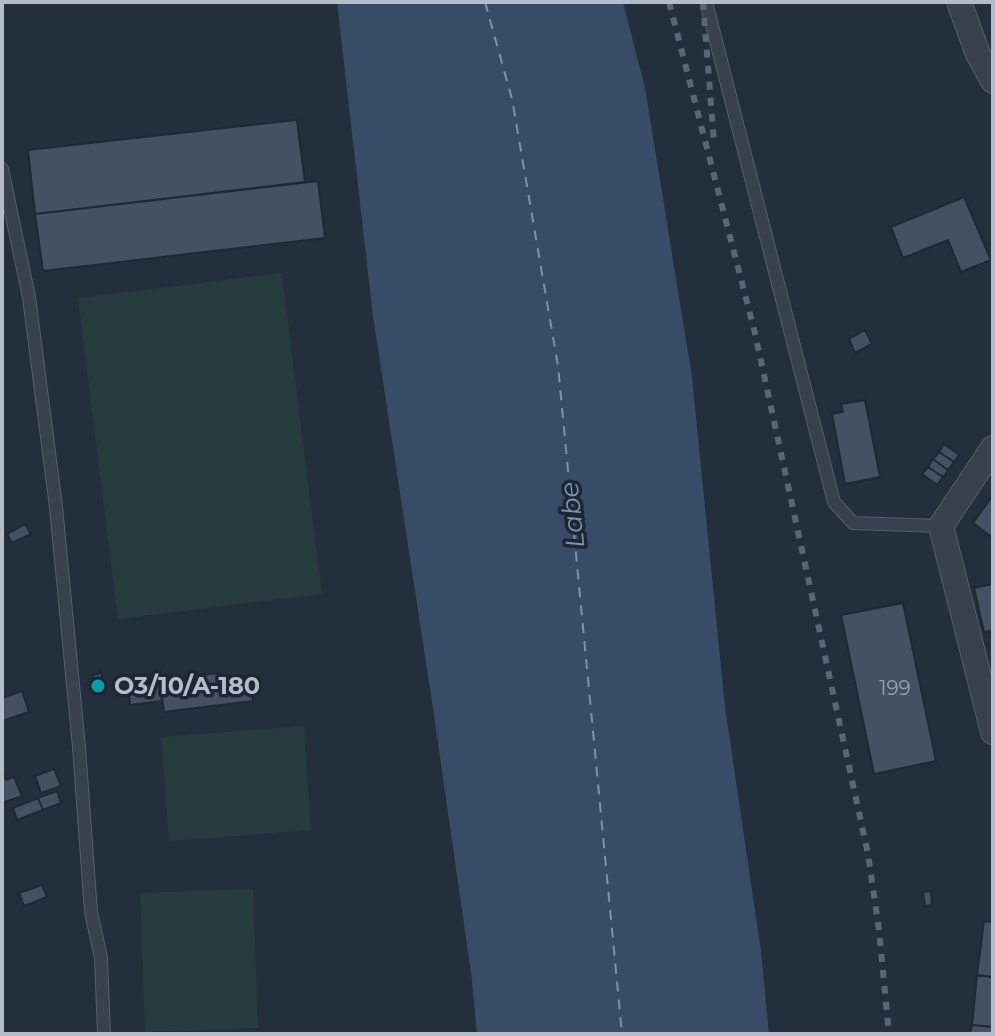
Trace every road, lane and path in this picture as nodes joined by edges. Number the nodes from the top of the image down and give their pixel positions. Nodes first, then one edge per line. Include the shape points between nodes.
1 (959, 2) edge
2 (707, 6) dead end
3 (993, 81) edge
4 (2, 169) edge
5 (993, 448) edge
6 (941, 526) junction
7 (993, 732) edge
8 (104, 1034) edge

1 - 3 street
2 - 6 lane via 834,502 853,523
4 - 8 lane via 29,297 56,507
5 - 6 street
6 - 7 street

